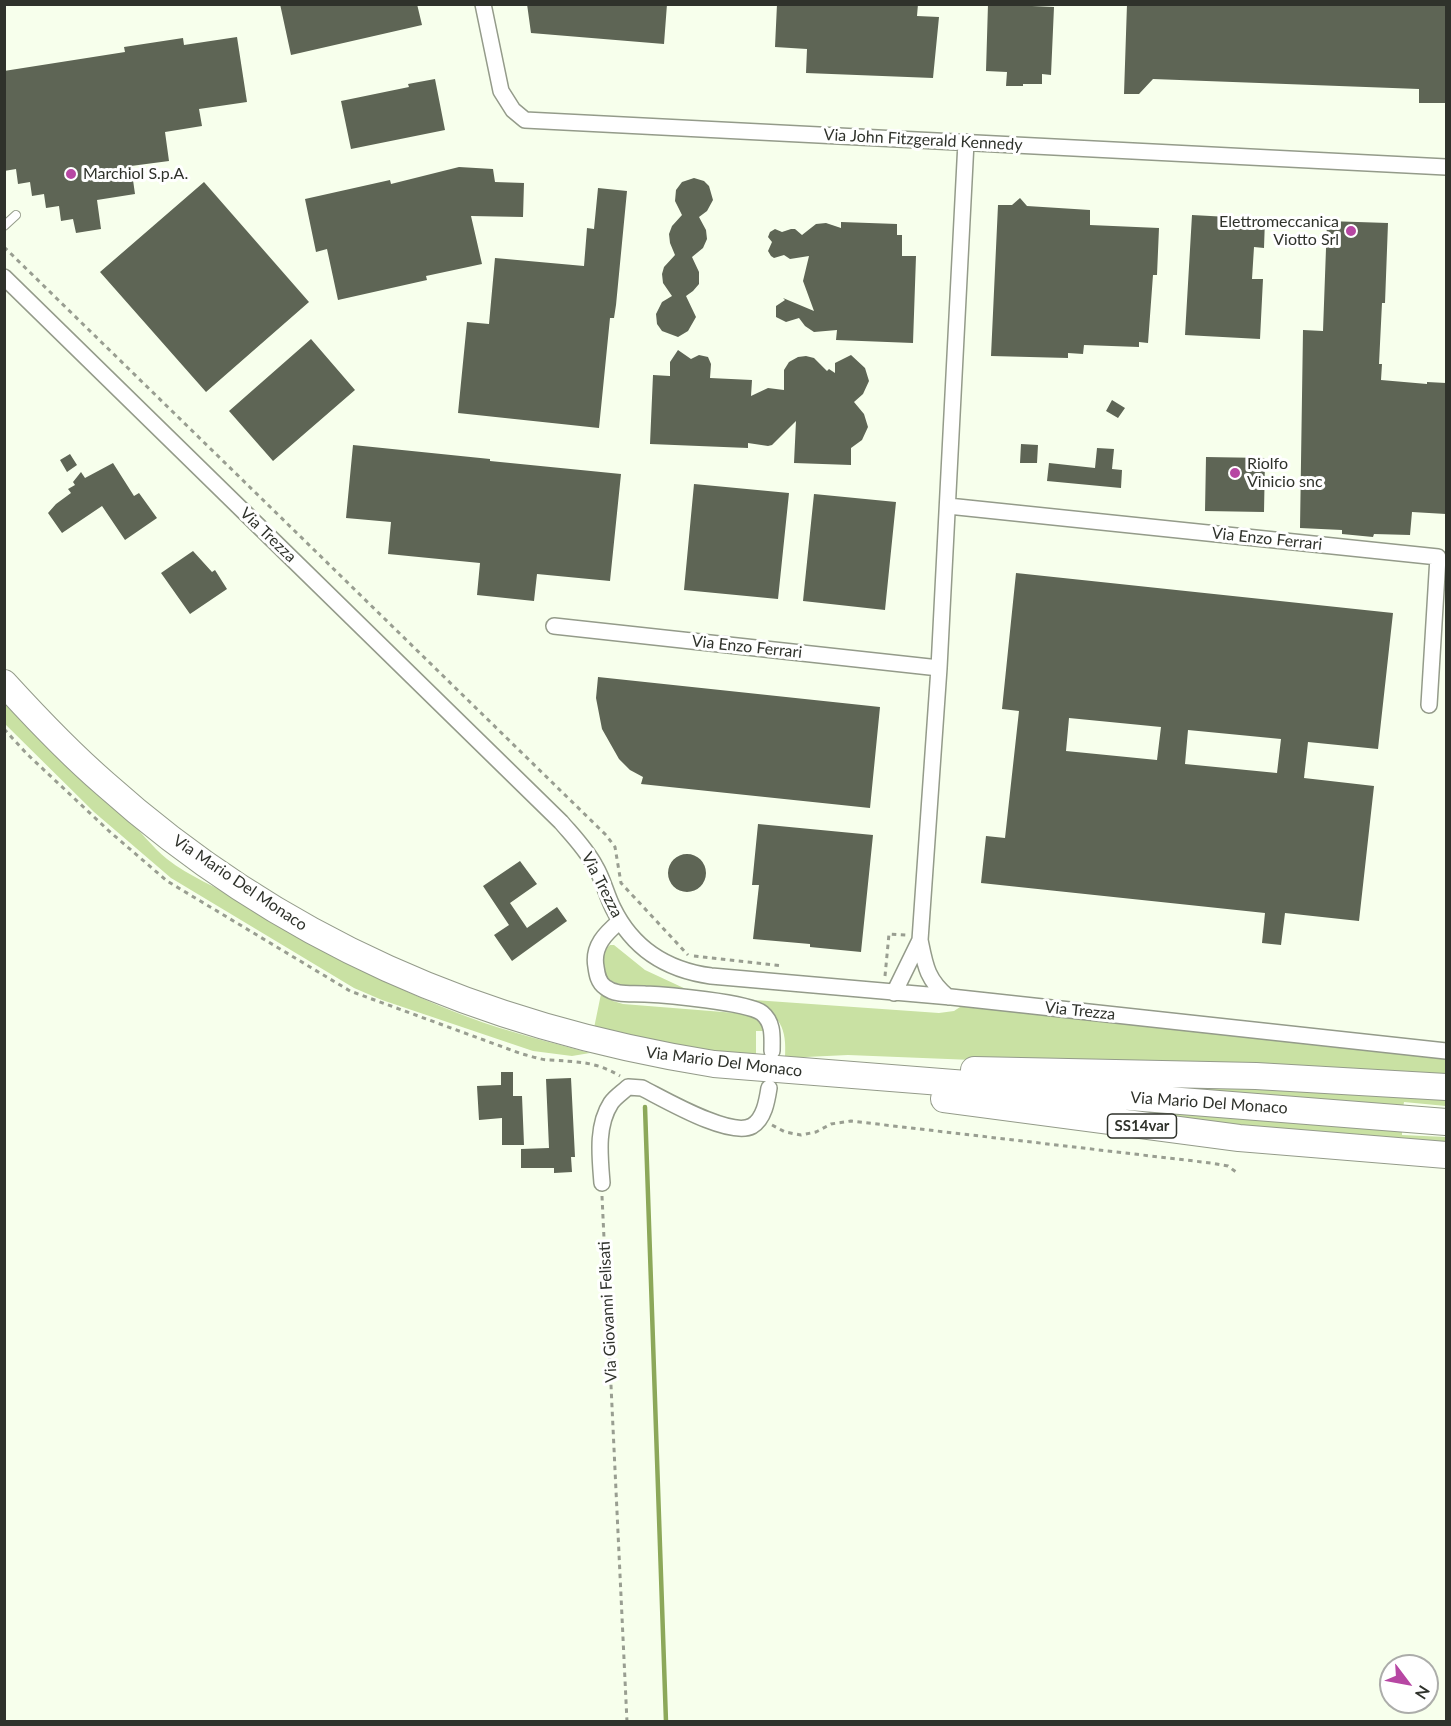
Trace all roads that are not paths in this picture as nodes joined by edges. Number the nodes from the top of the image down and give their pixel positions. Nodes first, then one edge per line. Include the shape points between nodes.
1 (483, 4) edge
2 (966, 142) junction
3 (1446, 167) edge
4 (16, 215) dead end
5 (4, 226) edge
6 (4, 277) edge
7 (948, 506) junction
8 (554, 626) dead end
9 (939, 668) junction
10 (4, 683) edge
11 (1429, 705) dead end
12 (620, 921) junction
13 (920, 938) junction
14 (925, 962) junction
15 (905, 970) junction
16 (894, 993) junction
17 (913, 994) junction
18 (948, 997) junction
19 (772, 1051) dead end
20 (1446, 1051) edge
21 (842, 1075) junction
22 (1446, 1087) edge
23 (769, 1088) dead end
24 (1446, 1122) edge
25 (1446, 1155) edge
26 (602, 1183) road end

1 - 2 street, Via John Fitzgerald Kennedy via 501,91 525,120
2 - 3 street, Via John Fitzgerald Kennedy
2 - 7 street
4 - 5 lane
6 - 12 street, Via Trezza via 561,822 595,866
7 - 9 street
7 - 11 street, Via Enzo Ferrari via 1438,557
8 - 9 street, Via Enzo Ferrari
9 - 13 street
10 - 21 highway, Via Mario Del Monaco via 103,783 174,840 300,925 379,966 481,1007 645,1053 714,1064
12 - 16 street, Via Trezza via 648,952 680,970
12 - 19 street via 603,936 597,948 595,964 604,987 616,993 756,1009 772,1027
13 - 14 street
13 - 15 street
14 - 17 street via 921,982
14 - 18 street via 935,986
15 - 16 street
15 - 17 street
16 - 17 street, Via Trezza
17 - 18 street, Via Trezza
18 - 20 street, Via Trezza
21 - 22 highway via 931,1069 1031,1070 1256,1076
21 - 24 highway, Via Mario Del Monaco
21 - 25 highway, SS14var via 902,1093 1130,1125
23 - 26 street via 760,1118 752,1126 740,1129 722,1126 642,1088 628,1087 611,1104 601,1125

